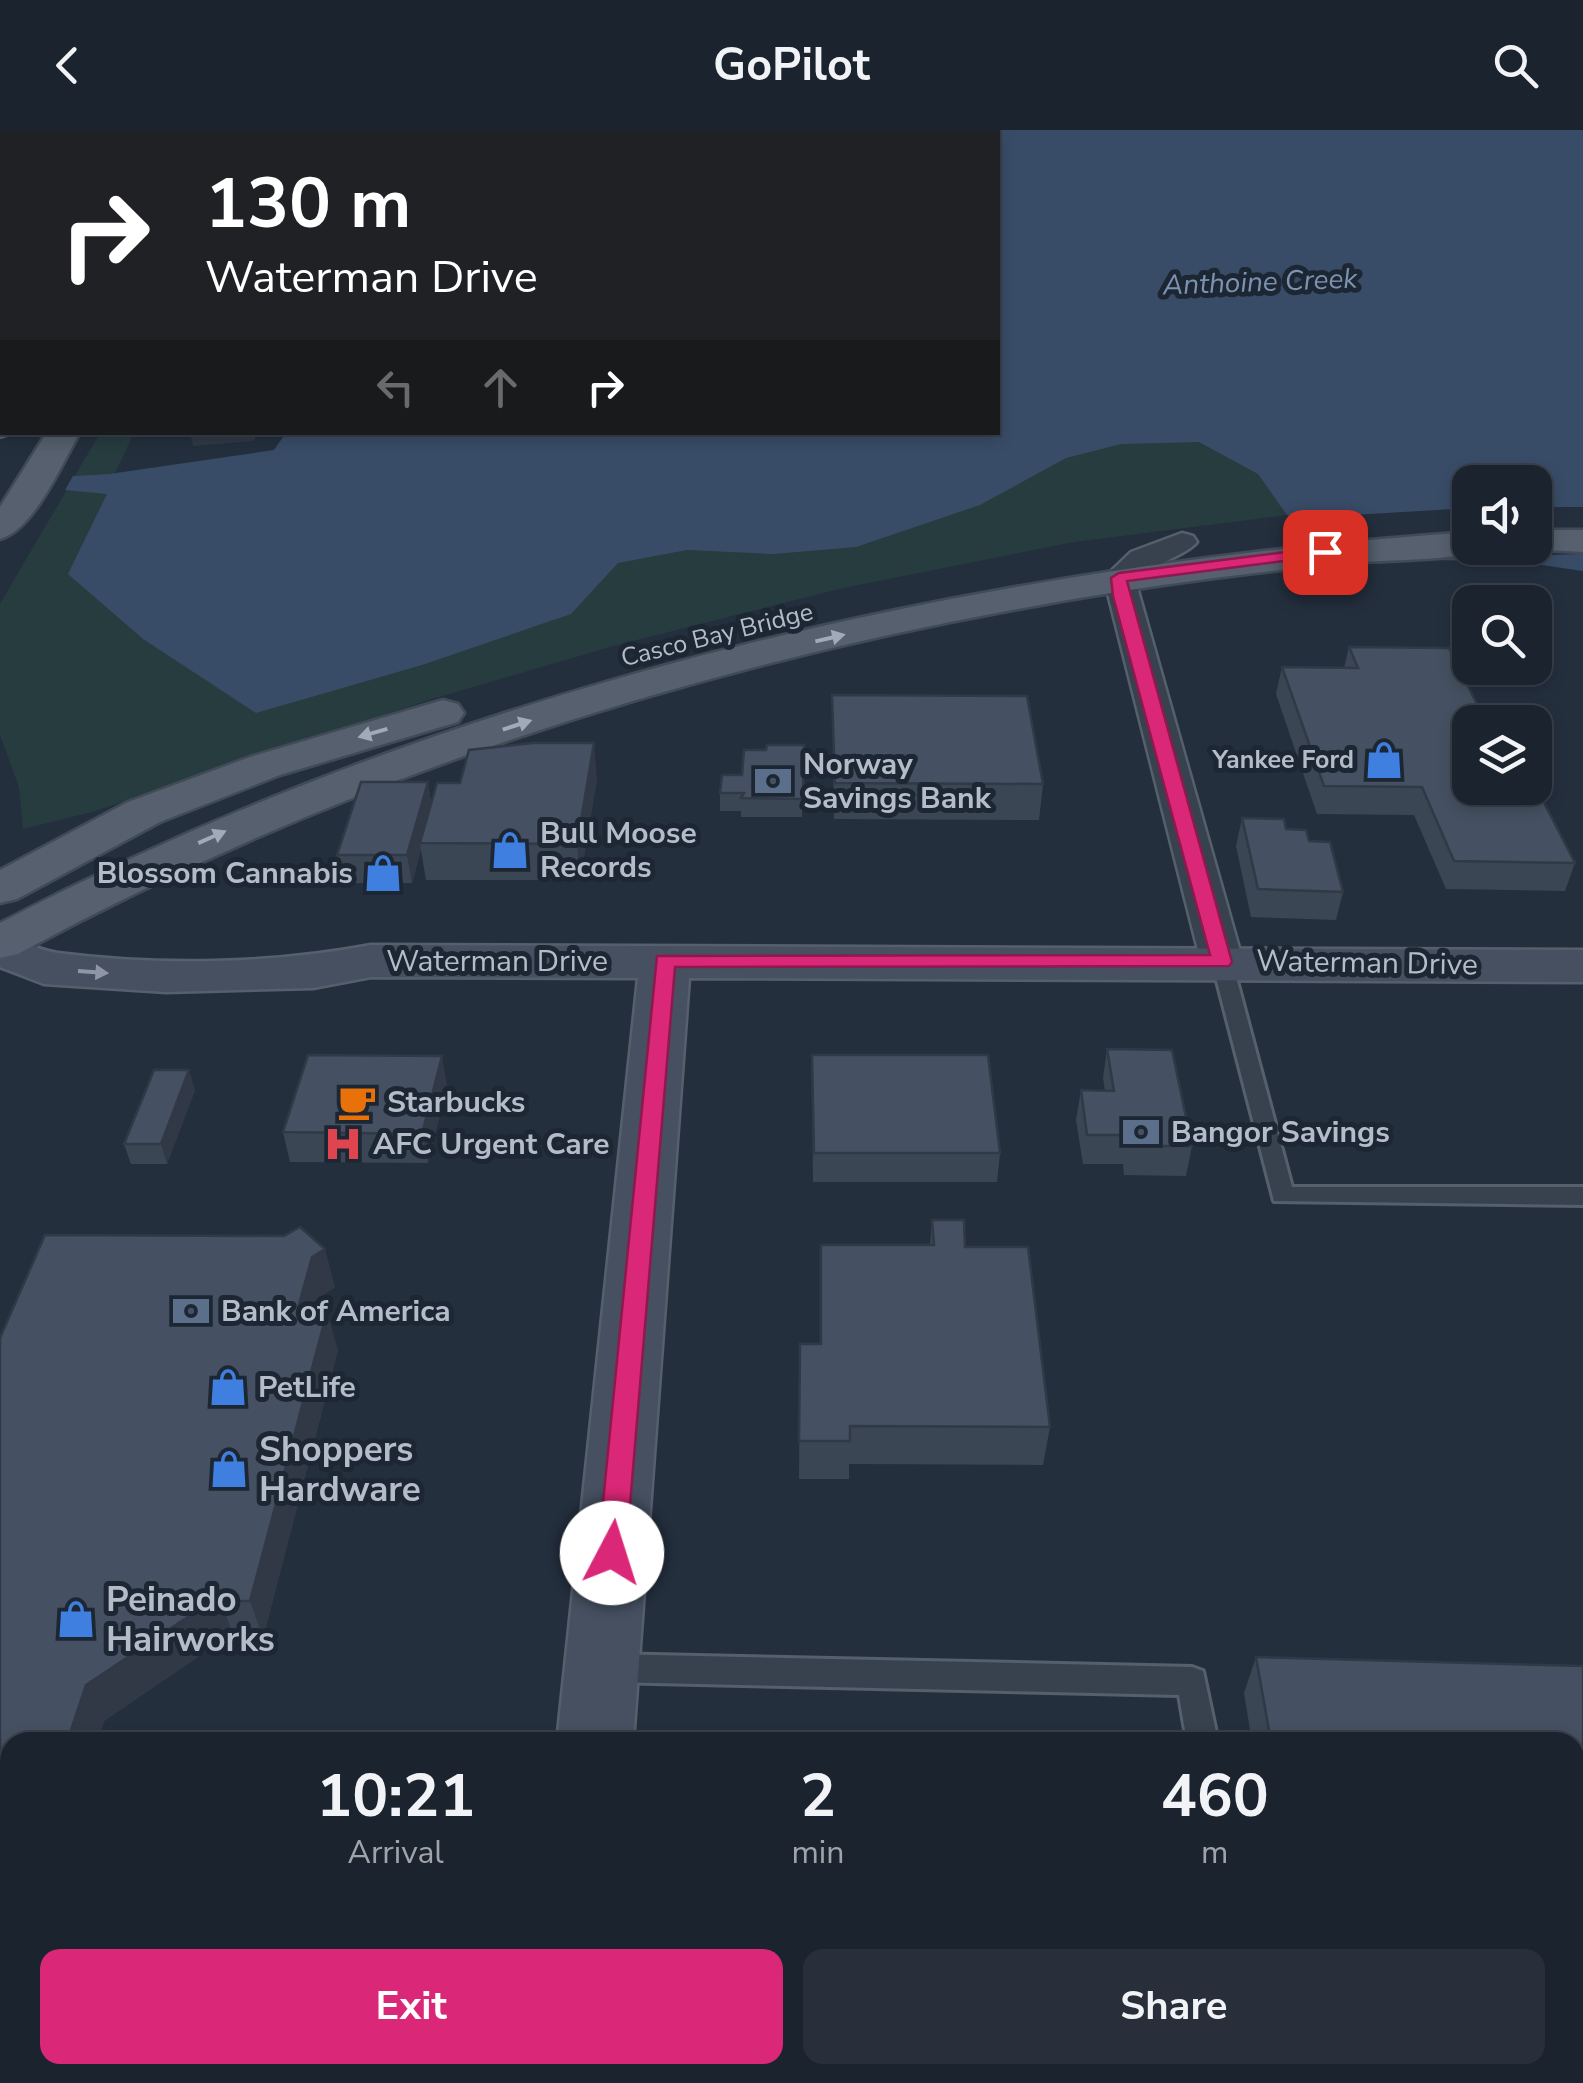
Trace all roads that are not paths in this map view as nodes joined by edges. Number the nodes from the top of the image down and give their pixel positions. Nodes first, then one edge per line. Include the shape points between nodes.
1 (62, 435) edge
2 (1583, 517) edge
3 (1552, 518) edge
4 (1452, 520) edge
5 (3, 536) edge
6 (1583, 541) edge
7 (1552, 542) edge
8 (1452, 544) edge
9 (1191, 554) junction
10 (1119, 578) junction
11 (144, 812) junction
12 (0, 845) edge
13 (0, 889) edge
14 (10, 929) edge
15 (665, 961) junction
16 (1222, 962) junction
17 (1583, 966) edge
18 (1583, 1196) edge
19 (602, 1668) junction
20 (596, 1732) edge
21 (1200, 1732) edge

1 - 5 main road
2 - 3 main road
4 - 9 main road, Casco Bay Bridge via 1342,526
6 - 7 main road
8 - 9 main road, Casco Bay Bridge
9 - 10 main road, Casco Bay Bridge
9 -> 11 main road, Casco Bay Bridge via 959,580 694,640 322,748
14 -> 10 main road, Casco Bay Bridge via 247,821 485,735 785,648
10 - 16 street
11 - 12 main road
11 - 13 main road, Casco Bay Bridge
14 - 15 street, Waterman Drive via 44,968 166,976 313,972 371,961
15 - 16 street, Waterman Drive
15 - 19 street
16 - 17 street, Waterman Drive
16 - 18 lane via 1282,1195
19 - 20 street
19 - 21 lane via 1192,1681

